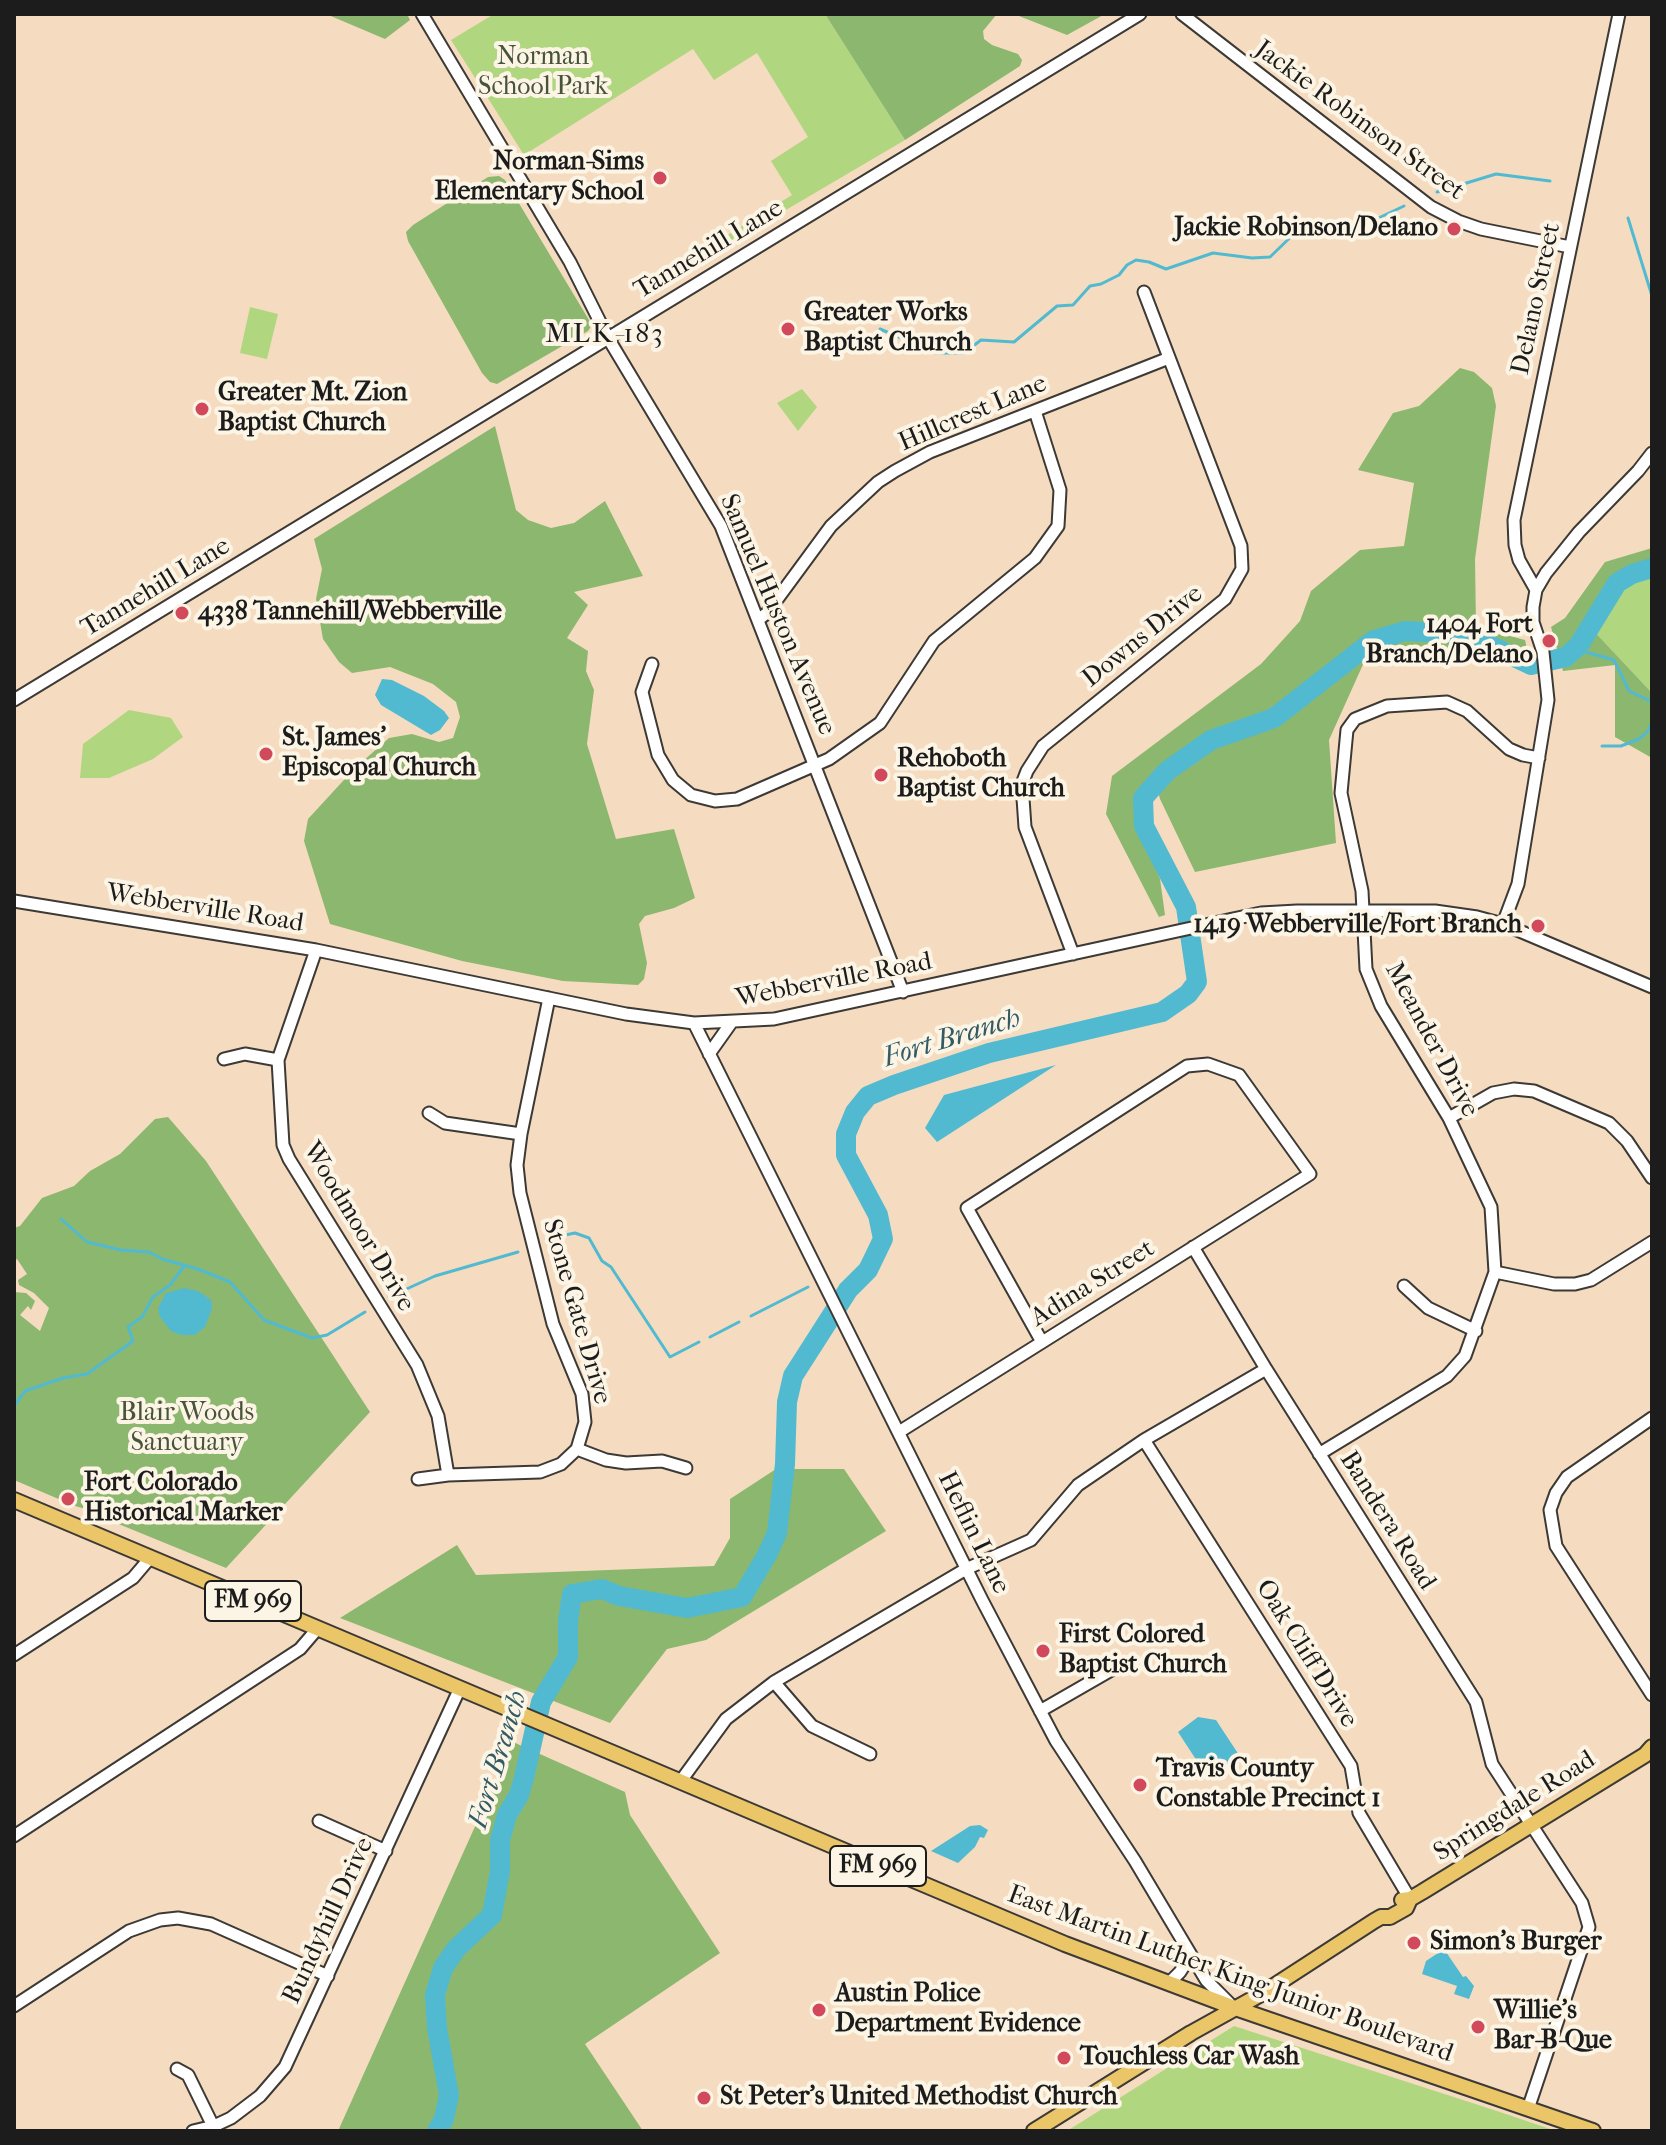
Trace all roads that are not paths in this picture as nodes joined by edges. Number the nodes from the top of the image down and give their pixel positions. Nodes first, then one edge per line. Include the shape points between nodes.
1 (422, 14) edge
2 (1140, 14) edge
3 (1182, 14) edge
4 (1619, 14) edge
5 (1570, 247) junction
6 (1144, 292) dead end
7 (608, 338) junction
8 (1169, 358) junction
9 (1035, 411) junction
10 (1652, 453) edge
11 (1536, 590) junction
12 (758, 620) junction
13 (652, 664) dead end
14 (14, 700) edge
15 (1539, 758) junction
16 (816, 766) junction
17 (14, 901) edge
18 (1364, 910) junction
19 (1503, 924) junction
20 (316, 950) junction
21 (1073, 954) junction
22 (1652, 987) edge
23 (903, 992) junction
24 (549, 998) junction
25 (694, 1023) junction
26 (731, 1023) junction
27 (709, 1054) junction
28 (224, 1059) dead end
29 (278, 1060) junction
30 (429, 1113) dead end
31 (1449, 1118) junction
32 (521, 1134) junction
33 (1652, 1178) edge
34 (1652, 1242) edge
35 (1193, 1247) junction
36 (1495, 1272) junction
37 (1404, 1286) dead end
38 (1476, 1331) junction
39 (1042, 1342) junction
40 (1266, 1369) junction
41 (1652, 1418) edge
42 (899, 1432) junction
43 (1144, 1440) junction
44 (577, 1449) junction
45 (1319, 1454) junction
46 (686, 1468) dead end
47 (448, 1475) junction
48 (418, 1479) dead end
49 (14, 1500) edge
50 (150, 1558) junction
51 (966, 1569) junction
52 (318, 1628) junction
53 (14, 1655) edge
54 (1120, 1665) dead end
55 (774, 1682) junction
56 (460, 1688) junction
57 (1652, 1695) edge
58 (1040, 1711) junction
59 (1650, 1752) edge
60 (870, 1754) dead end
61 (680, 1782) junction
62 (319, 1821) dead end
63 (1529, 1825) junction
64 (14, 1836) edge
65 (386, 1851) junction
66 (1410, 1899) junction
67 (1191, 1955) junction
68 (328, 1976) junction
69 (1169, 1983) junction
70 (14, 2006) edge
71 (1235, 2008) junction
72 (177, 2069) dead end
73 (1528, 2109) junction
74 (215, 2128) edge
75 (193, 2131) edge
76 (1034, 2131) edge
77 (1593, 2131) edge

1 - 7 street, Samuel Huston Avenue via 570,262
2 - 7 street, Tannehill Lane
3 - 5 street, Jackie Robinson Street via 1431,207 1477,228
4 - 5 street, Delano Street
5 - 11 street, Delano Street via 1514,520 1519,560
6 - 8 street, Downs Drive
7 - 12 street, Samuel Huston Avenue via 715,514
7 - 14 street, Tannehill Lane
8 - 9 street, Hillcrest Lane
8 - 21 street, Downs Drive via 1241,546 1242,569 1225,599 1043,746 1027,771 1022,784 1025,827
9 - 12 street, Hillcrest Lane via 930,452 878,482 831,526
9 - 16 street via 1060,490 1058,526 1035,558 934,641 880,723
10 - 11 street via 1579,532
11 - 15 street via 1536,634 1548,688
12 - 16 street, Samuel Huston Avenue
13 - 16 street via 642,692 658,755 673,780 691,795 737,799
15 - 18 street, Meander Drive via 1509,749 1467,711 1447,702 1402,703 1355,719 1345,737 1340,780
15 - 19 street via 1517,889
16 - 23 street, Samuel Huston Avenue
17 - 20 street, Webberville Road
18 - 19 street, Webberville Road via 1435,911
18 - 21 street, Webberville Road via 1261,913
18 - 31 street, Meander Drive via 1364,955 1375,995
19 - 22 street, Webberville Road
20 - 24 street, Webberville Road
20 - 29 street, Woodmoor Drive
21 - 23 street, Webberville Road
23 - 26 street, Webberville Road
24 - 25 street, Webberville Road
24 - 32 street, Stone Gate Drive
25 - 26 street, Webberville Road
25 - 27 street, Heflin Lane
26 - 27 street
27 - 42 street, Heflin Lane
28 - 29 street via 245,1054
29 - 47 street, Woodmoor Drive via 283,1145 417,1365 438,1416
30 - 32 street via 445,1123
31 - 33 street via 1493,1093 1534,1091 1609,1123
31 - 36 street, Meander Drive via 1491,1207
32 - 44 street, Stone Gate Drive via 520,1193 553,1324 582,1394 585,1422
34 - 36 street via 1591,1280 1575,1284
35 - 39 street, Adina Street
35 - 39 street, Adina Street via 1310,1174 1239,1075 1208,1064 1187,1066 967,1208
35 - 40 street, Bandera Road
36 - 38 street, Meander Drive
37 - 38 street via 1428,1308
38 - 45 street, Meander Drive via 1465,1356 1447,1376
39 - 42 street, Adina Street
40 - 43 street
40 - 45 street, Bandera Road
41 - 57 street via 1567,1477 1550,1510 1556,1546
42 - 51 street, Heflin Lane
43 - 51 street via 1078,1485 1031,1540
43 - 66 street, Oak Cliff Drive via 1351,1766 1359,1813
44 - 46 street via 616,1462 662,1461
44 - 47 street via 561,1464 540,1472
45 - 63 street, Bandera Road via 1476,1702 1492,1764
47 - 48 street
49 - 50 main road, East Martin Luther King Junior Boulevard / FM 969
50 - 52 main road, East Martin Luther King Junior Boulevard / FM 969
50 - 53 street via 133,1578
51 - 55 street
51 - 58 street, Heflin Lane
52 - 56 main road, East Martin Luther King Junior Boulevard / FM 969
52 - 64 street via 300,1649
54 - 58 street
55 - 60 street via 812,1726
55 - 61 street via 726,1719
56 - 61 main road, East Martin Luther King Junior Boulevard / FM 969
56 - 65 street, Bundyhill Drive
58 - 67 street, Heflin Lane
59 - 63 main road, Springdale Road
61 - 69 main road, East Martin Luther King Junior Boulevard / FM 969
62 - 65 street
63 - 66 main road, Springdale Road
63 - 73 street, Bandera Road via 1582,1903 1589,1927
65 - 68 street, Bundyhill Drive
66 - 71 main road, Springdale Road via 1386,1909
67 - 69 street
67 - 71 street, Heflin Lane via 1206,1980
68 - 70 street via 211,1924 178,1918 129,1931
68 - 74 street, Bundyhill Drive via 273,2082
69 - 71 main road, East Martin Luther King Junior Boulevard / FM 969
71 - 73 main road, East Martin Luther King Junior Boulevard / FM 969
71 - 76 main road, Springdale Road
72 - 74 street via 188,2075
73 - 77 main road, East Martin Luther King Junior Boulevard / FM 969
74 - 75 street, Bundyhill Drive

